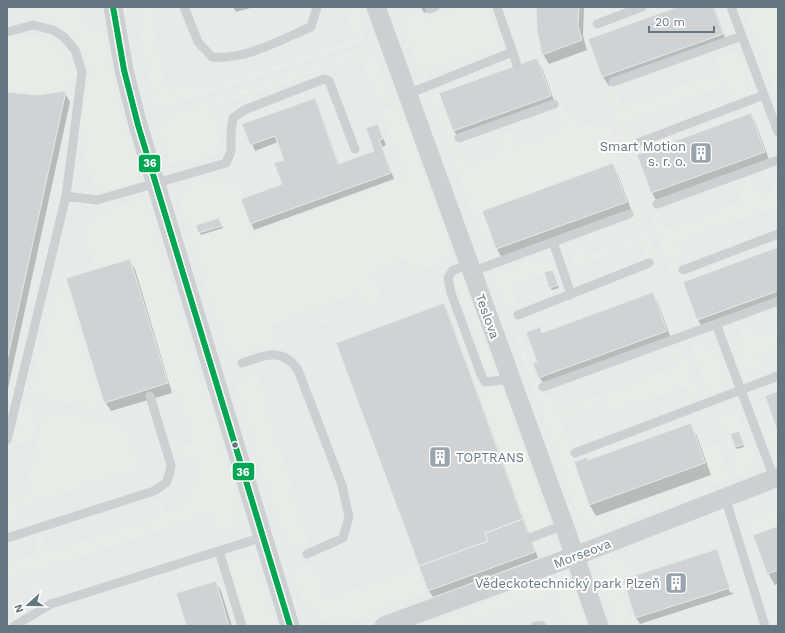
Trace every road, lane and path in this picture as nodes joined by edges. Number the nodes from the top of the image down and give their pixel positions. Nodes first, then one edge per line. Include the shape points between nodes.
1 (113, 7) edge
2 (184, 7) edge
3 (317, 7) edge
4 (376, 7) edge
5 (497, 7) edge
6 (642, 7) edge
7 (731, 7) edge
8 (597, 24) dead end
9 (7, 32) edge
10 (742, 36) junction
11 (512, 52) junction
12 (517, 65) dead end
13 (613, 82) dead end
14 (408, 94) junction
15 (764, 95) junction
16 (554, 104) dead end
17 (778, 132) edge
18 (459, 138) dead end
19 (638, 143) dead end
20 (355, 149) dead end
21 (778, 160) edge
22 (156, 184) junction
23 (66, 196) junction
24 (657, 204) dead end
25 (630, 214) dead end
26 (778, 234) edge
27 (552, 242) junction
28 (649, 263) dead end
29 (470, 268) junction
30 (683, 270) dead end
31 (571, 294) junction
32 (778, 301) edge
33 (518, 315) dead end
34 (716, 324) junction
35 (242, 363) dead end
36 (778, 376) edge
37 (510, 379) junction
38 (543, 387) dead end
39 (741, 390) junction
40 (150, 396) dead end
41 (7, 440) edge
42 (575, 453) dead end
43 (776, 477) edge
44 (725, 497) junction
45 (564, 525) junction
46 (263, 537) junction
47 (7, 538) edge
48 (530, 538) dead end
49 (219, 551) junction
50 (307, 554) dead end
51 (575, 556) junction
52 (14, 626) edge
53 (242, 626) edge
54 (290, 626) edge
55 (384, 626) edge
56 (535, 626) edge
57 (542, 626) edge
58 (599, 626) edge
59 (765, 626) edge

1 - 22 street via 124,70
2 - 3 lane via 198,42 212,57 225,58 244,55 311,27
4 - 14 street, Teslova
5 - 11 lane
6 - 8 lane
7 - 10 lane
9 - 23 lane via 33,25 53,30 64,37 75,50 82,72
10 - 13 lane
10 - 15 lane
11 - 12 lane
11 - 14 lane
14 - 29 street, Teslova
15 - 17 lane
15 - 19 lane
16 - 18 lane via 531,108
20 - 22 lane via 329,81 324,79 244,110 233,118 231,151 226,163
21 - 24 lane
22 - 23 lane via 97,200
22 - 46 street
23 - 41 lane
25 - 27 lane
26 - 30 lane
27 - 29 lane
27 - 31 lane
28 - 31 lane
29 - 37 street, Teslova
29 - 37 lane via 452,271 448,278 454,300 485,382
31 - 33 lane
32 - 34 lane
34 - 38 lane
34 - 39 lane
35 - 50 lane via 268,354 281,355 292,360 342,485 350,517 343,538
36 - 39 lane
37 - 45 street, Teslova
39 - 42 lane
39 - 43 lane
40 - 47 lane via 171,465 168,479 163,486 150,493
43 - 44 street, Morseova
44 - 51 street, Morseova
44 - 59 lane
45 - 48 lane
45 - 51 street, Teslova
46 - 49 lane
46 - 54 street
49 - 52 lane via 51,604
49 - 53 lane
51 - 55 street, Morseova
51 - 58 street, Teslova
56 - 57 lane

